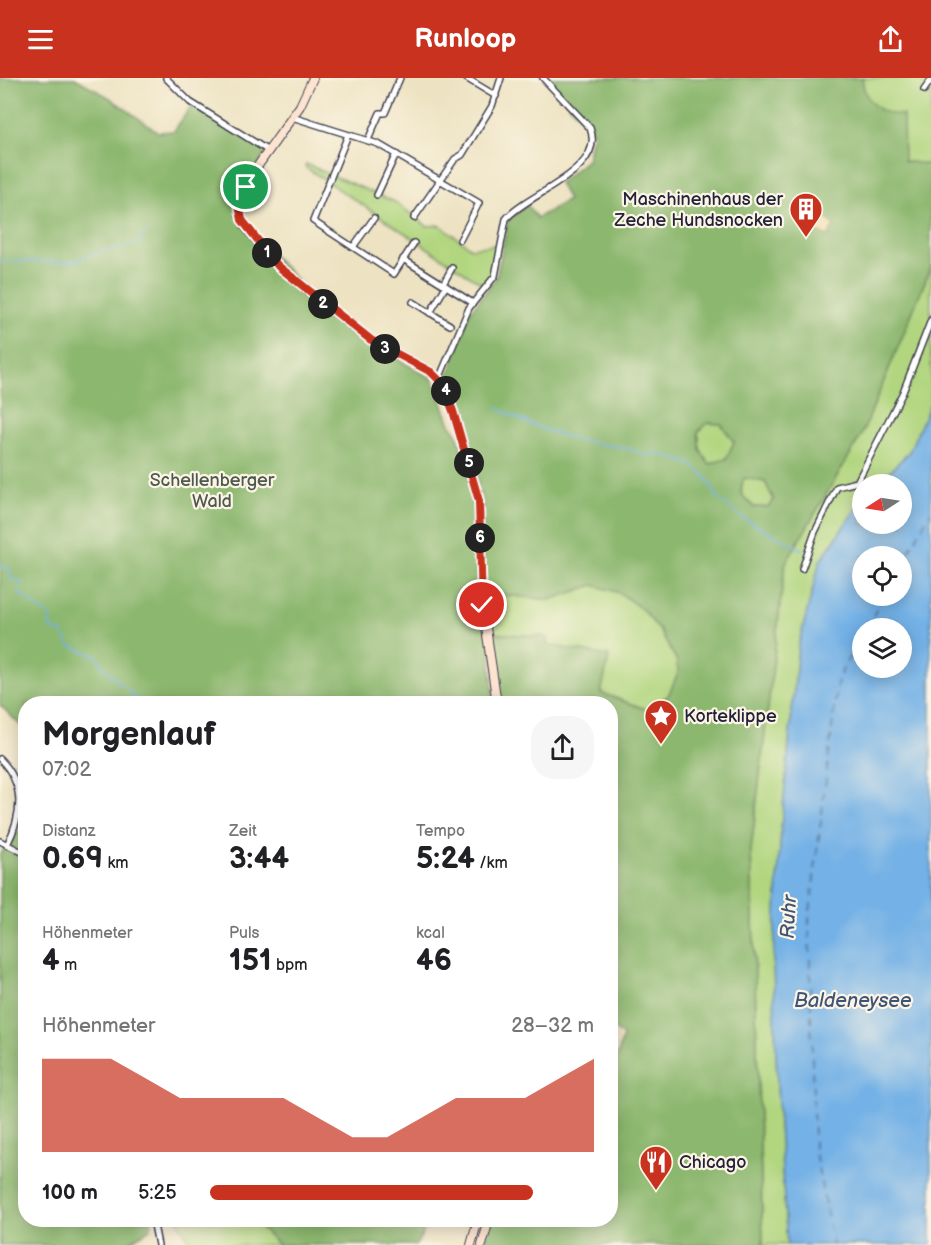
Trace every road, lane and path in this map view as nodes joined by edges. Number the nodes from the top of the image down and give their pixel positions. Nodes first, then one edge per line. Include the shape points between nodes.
1 (166, 78) edge
2 (400, 78) edge
3 (466, 78) edge
4 (501, 78) edge
5 (543, 78) edge
6 (312, 79) edge
7 (931, 80) edge
8 (924, 90) dead end
9 (496, 96) junction
10 (292, 117) junction
11 (348, 135) junction
12 (368, 140) junction
13 (267, 150) junction
14 (396, 154) junction
15 (442, 180) junction
16 (377, 195) dead end
17 (374, 218) dead end
18 (414, 218) dead end
19 (460, 240) dead end
20 (414, 243) dead end
21 (353, 247) junction
22 (403, 259) junction
23 (452, 268) dead end
24 (444, 285) junction
25 (413, 302) dead end
26 (473, 303) junction
27 (430, 313) junction
28 (931, 320) edge
29 (450, 325) dead end
30 (439, 379) junction
31 (802, 569) dead end
32 (496, 696) edge
33 (0, 759) edge
34 (18, 793) edge
35 (18, 821) edge
36 (0, 841) edge
37 (7, 845) junction
38 (18, 850) edge
39 (154, 1227) edge
40 (476, 1227) edge
41 (487, 1227) edge
42 (158, 1245) edge
43 (471, 1245) edge
44 (482, 1245) edge

1 - 13 street via 190,102
2 - 12 street
3 - 9 street
4 - 9 street
5 - 26 street via 590,128 591,150 582,164 506,219 495,276
6 - 10 main road
7 - 8 street
9 - 15 street via 462,155
10 - 11 street
10 - 13 main road
11 - 12 street
11 - 21 street via 313,221
12 - 14 street
13 - 30 main road via 241,200 239,210 244,225 278,266 324,305 371,340
14 - 15 street
14 - 16 street
15 - 18 street
15 - 19 street via 479,203
17 - 21 street
20 - 22 street
21 - 22 street via 394,274
22 - 24 street
23 - 24 street
24 - 26 street
24 - 27 street
25 - 27 street
26 - 30 street
27 - 29 street
28 - 31 street via 903,392 857,482 835,490
30 - 32 main road via 453,411 479,501 481,593
33 - 34 street via 16,782
35 - 37 street
36 - 37 street
37 - 38 street
39 - 42 street
40 - 43 main road
41 - 44 main road

